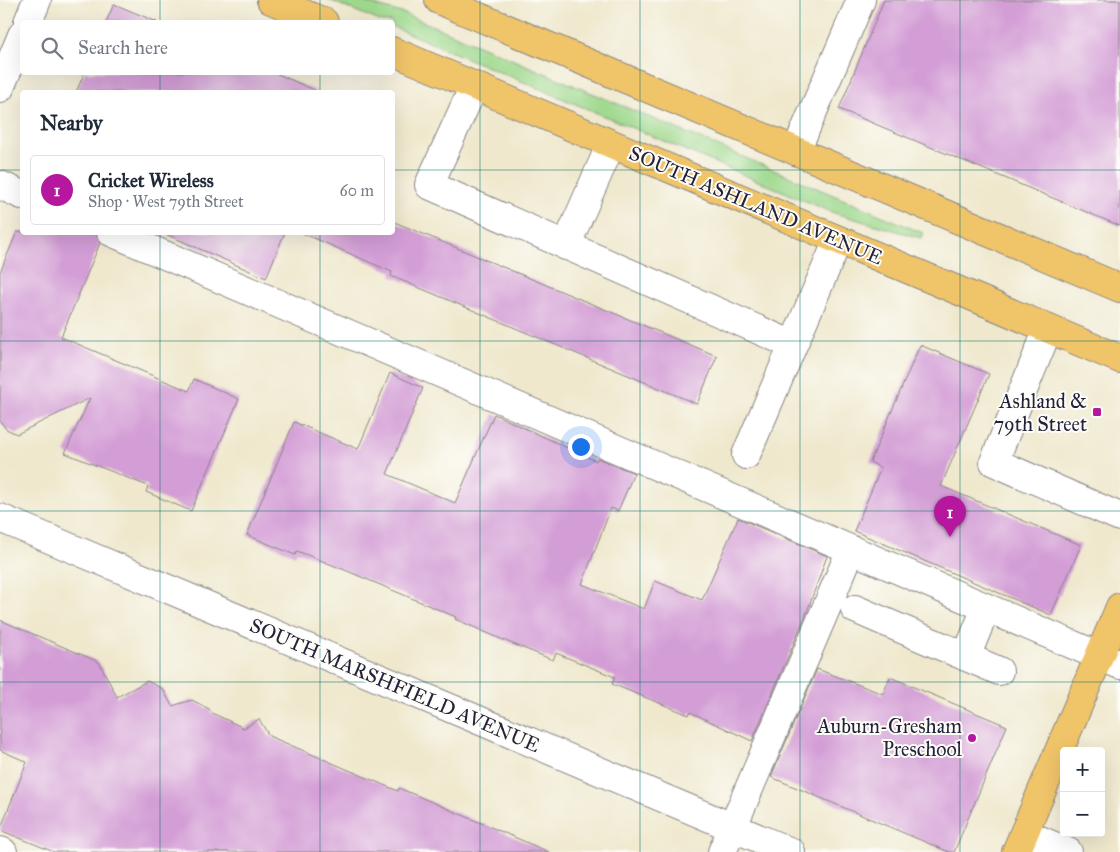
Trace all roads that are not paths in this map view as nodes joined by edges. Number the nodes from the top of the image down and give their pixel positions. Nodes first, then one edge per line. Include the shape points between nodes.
1 (37, 0) edge
2 (271, 0) edge
3 (439, 0) edge
4 (861, 0) edge
5 (29, 20) edge
6 (319, 20) edge
7 (20, 40) edge
8 (395, 52) edge
9 (474, 86) junction
10 (0, 88) edge
11 (611, 144) junction
12 (796, 151) junction
13 (0, 185) edge
14 (20, 194) edge
15 (118, 235) edge
16 (838, 240) junction
17 (566, 246) junction
18 (1120, 288) edge
19 (1048, 329) junction
20 (793, 345) junction
21 (1120, 359) edge
22 (746, 454) dead end
23 (1120, 517) edge
24 (0, 518) edge
25 (851, 550) junction
26 (986, 608) junction
27 (855, 609) dead end
28 (1119, 610) edge
29 (966, 657) junction
30 (1110, 661) edge
31 (999, 671) dead end
32 (728, 840) edge
33 (1020, 842) edge
34 (791, 852) edge
35 (1068, 852) edge

1 - 5 street
2 - 6 main road
3 - 12 main road
4 - 12 street
7 - 10 street
8 - 9 main road, SOUTH ASHLAND AVENUE
9 - 11 main road, SOUTH ASHLAND AVENUE
9 - 17 street via 428,186
11 - 16 main road, SOUTH ASHLAND AVENUE
11 - 17 street
12 - 18 main road
13 - 14 street
15 - 25 street
16 - 19 main road, SOUTH ASHLAND AVENUE
16 - 20 street
17 - 20 street
19 - 21 main road, SOUTH ASHLAND AVENUE
19 - 23 street via 994,462
20 - 22 street
24 - 32 street, SOUTH MARSHFIELD AVENUE
25 - 26 street
25 - 32 street
26 - 29 street
26 - 30 street
27 - 29 street
28 - 30 main road
29 - 31 street
30 - 33 main road
32 - 34 street, SOUTH MARSHFIELD AVENUE
33 - 35 street

